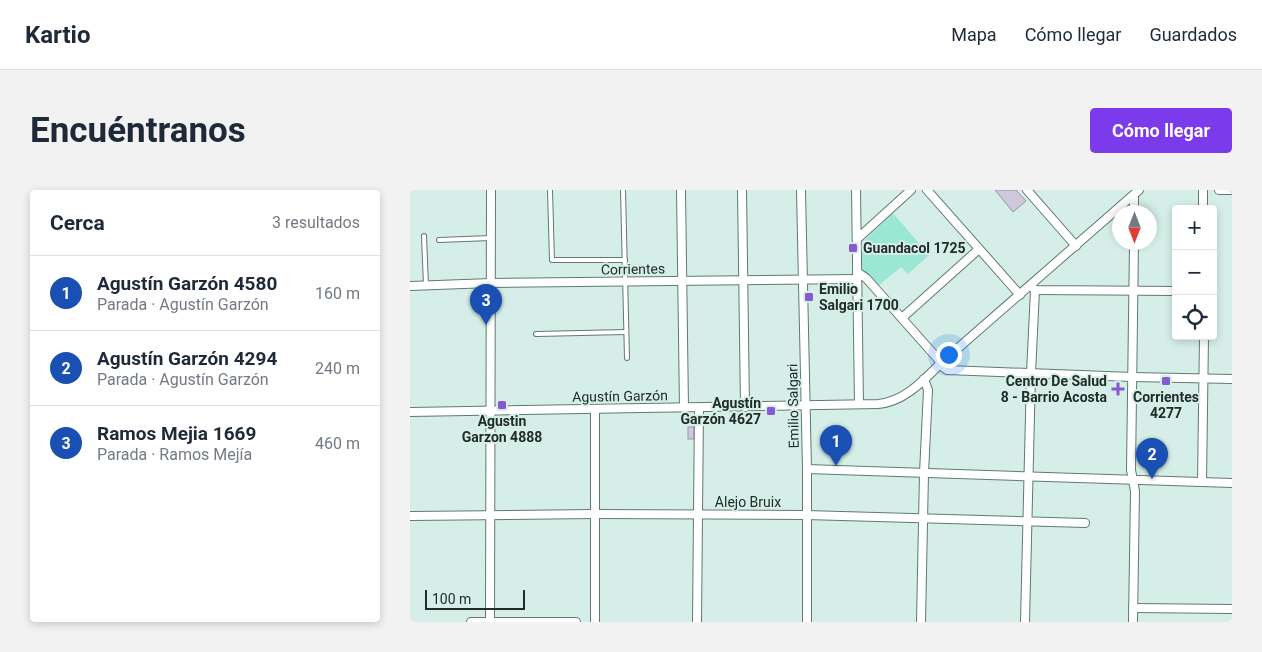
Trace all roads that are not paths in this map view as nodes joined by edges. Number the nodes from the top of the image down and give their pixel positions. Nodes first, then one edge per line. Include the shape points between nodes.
1 (491, 190) edge
2 (550, 190) edge
3 (623, 190) edge
4 (681, 190) edge
5 (742, 190) edge
6 (801, 190) edge
7 (856, 190) edge
8 (911, 190) edge
9 (927, 190) edge
10 (1203, 190) edge
11 (1219, 190) edge
12 (1232, 190) edge
13 (1030, 191) edge
14 (1137, 192) edge
15 (1135, 205) edge
16 (1203, 205) edge
17 (424, 236) dead end
18 (491, 238) junction
19 (857, 239) junction
20 (439, 240) dead end
21 (1076, 246) junction
22 (979, 249) junction
23 (1134, 250) edge
24 (625, 260) junction
25 (857, 276) junction
26 (802, 279) junction
27 (743, 280) junction
28 (625, 281) junction
29 (682, 281) junction
30 (491, 283) junction
31 (426, 285) junction
32 (410, 286) edge
33 (1033, 288) junction
34 (1133, 291) junction
35 (1172, 291) edge
36 (1020, 295) junction
37 (902, 318) junction
38 (626, 332) junction
39 (536, 334) dead end
40 (1204, 340) edge
41 (626, 358) dead end
42 (940, 363) junction
43 (1031, 373) junction
44 (1132, 377) junction
45 (1204, 378) junction
46 (1232, 379) edge
47 (924, 380) junction
48 (859, 404) junction
49 (805, 406) junction
50 (745, 407) junction
51 (684, 408) junction
52 (699, 408) junction
53 (595, 409) junction
54 (490, 410) junction
55 (410, 412) edge
56 (806, 468) junction
57 (924, 473) junction
58 (1029, 476) junction
59 (1133, 480) junction
60 (1202, 482) junction
61 (1232, 484) edge
62 (595, 514) junction
63 (699, 514) junction
64 (490, 515) junction
65 (806, 515) junction
66 (410, 516) edge
67 (924, 518) junction
68 (1028, 522) junction
69 (1085, 523) dead end
70 (1133, 608) junction
71 (1232, 609) edge
72 (471, 622) edge
73 (490, 622) edge
74 (576, 622) edge
75 (595, 622) edge
76 (697, 622) edge
77 (807, 622) edge
78 (921, 622) edge
79 (1025, 622) edge
80 (1133, 622) edge

1 - 18 street
2 - 24 lane via 552,260
3 - 24 lane
4 - 29 street
5 - 27 street
6 - 26 street, Emilio Salgari
7 - 19 street
8 - 19 street
9 - 22 street
10 - 16 street
11 - 12 street
13 - 21 street
14 - 15 street
14 - 21 street, Agustín Garzón
17 - 31 lane
18 - 20 lane
18 - 30 street
19 - 25 street
21 - 33 street, Agustín Garzón
22 - 36 street
22 - 37 street
23 - 34 street
24 - 28 lane
25 - 26 street, Corrientes
25 - 37 street via 866,278
25 - 48 street
26 - 27 street, Corrientes
26 - 49 street, Emilio Salgari
27 - 29 street, Corrientes
27 - 50 street
28 - 29 street, Corrientes
28 - 30 street, Corrientes
28 - 38 lane
29 - 51 street
30 - 31 street, Corrientes
30 - 54 street
31 - 32 street, Corrientes
33 - 34 street
33 - 36 street, Agustín Garzón
33 - 43 street
34 - 35 street
34 - 44 street
36 - 42 street, Agustín Garzón
37 - 42 street
38 - 39 lane
38 - 41 lane
40 - 45 street
42 - 43 street via 947,370
42 - 47 street, Agustín Garzón
43 - 44 street
43 - 58 street
44 - 45 street
44 - 59 street
45 - 46 street
45 - 60 street
47 - 48 street, Agustín Garzón via 892,401
47 - 57 street via 928,390
48 - 49 street, Agustín Garzón
49 - 50 street, Agustín Garzón
49 - 56 street, Emilio Salgari
50 - 52 street, Agustín Garzón
51 - 52 street, Agustín Garzón
51 - 53 street, Agustín Garzón
52 - 63 street
53 - 54 street, Agustín Garzón
53 - 62 street
54 - 55 street, Agustín Garzón
54 - 64 street
56 - 57 street
56 - 65 street, Emilio Salgari
57 - 58 street
57 - 67 street
58 - 59 street
58 - 68 street
59 - 60 street
59 - 70 street
60 - 61 street
62 - 63 street, Alejo Bruix
62 - 64 street, Alejo Bruix
62 - 75 street
63 - 65 street, Alejo Bruix
63 - 76 street
64 - 66 street, Alejo Bruix
64 - 73 street
65 - 67 street, Alejo Bruix
65 - 77 street, Emilio Salgari
67 - 68 street, Alejo Bruix
67 - 78 street
68 - 69 street, Alejo Bruix
68 - 79 street
70 - 71 street
70 - 80 street
72 - 73 street
73 - 74 street

